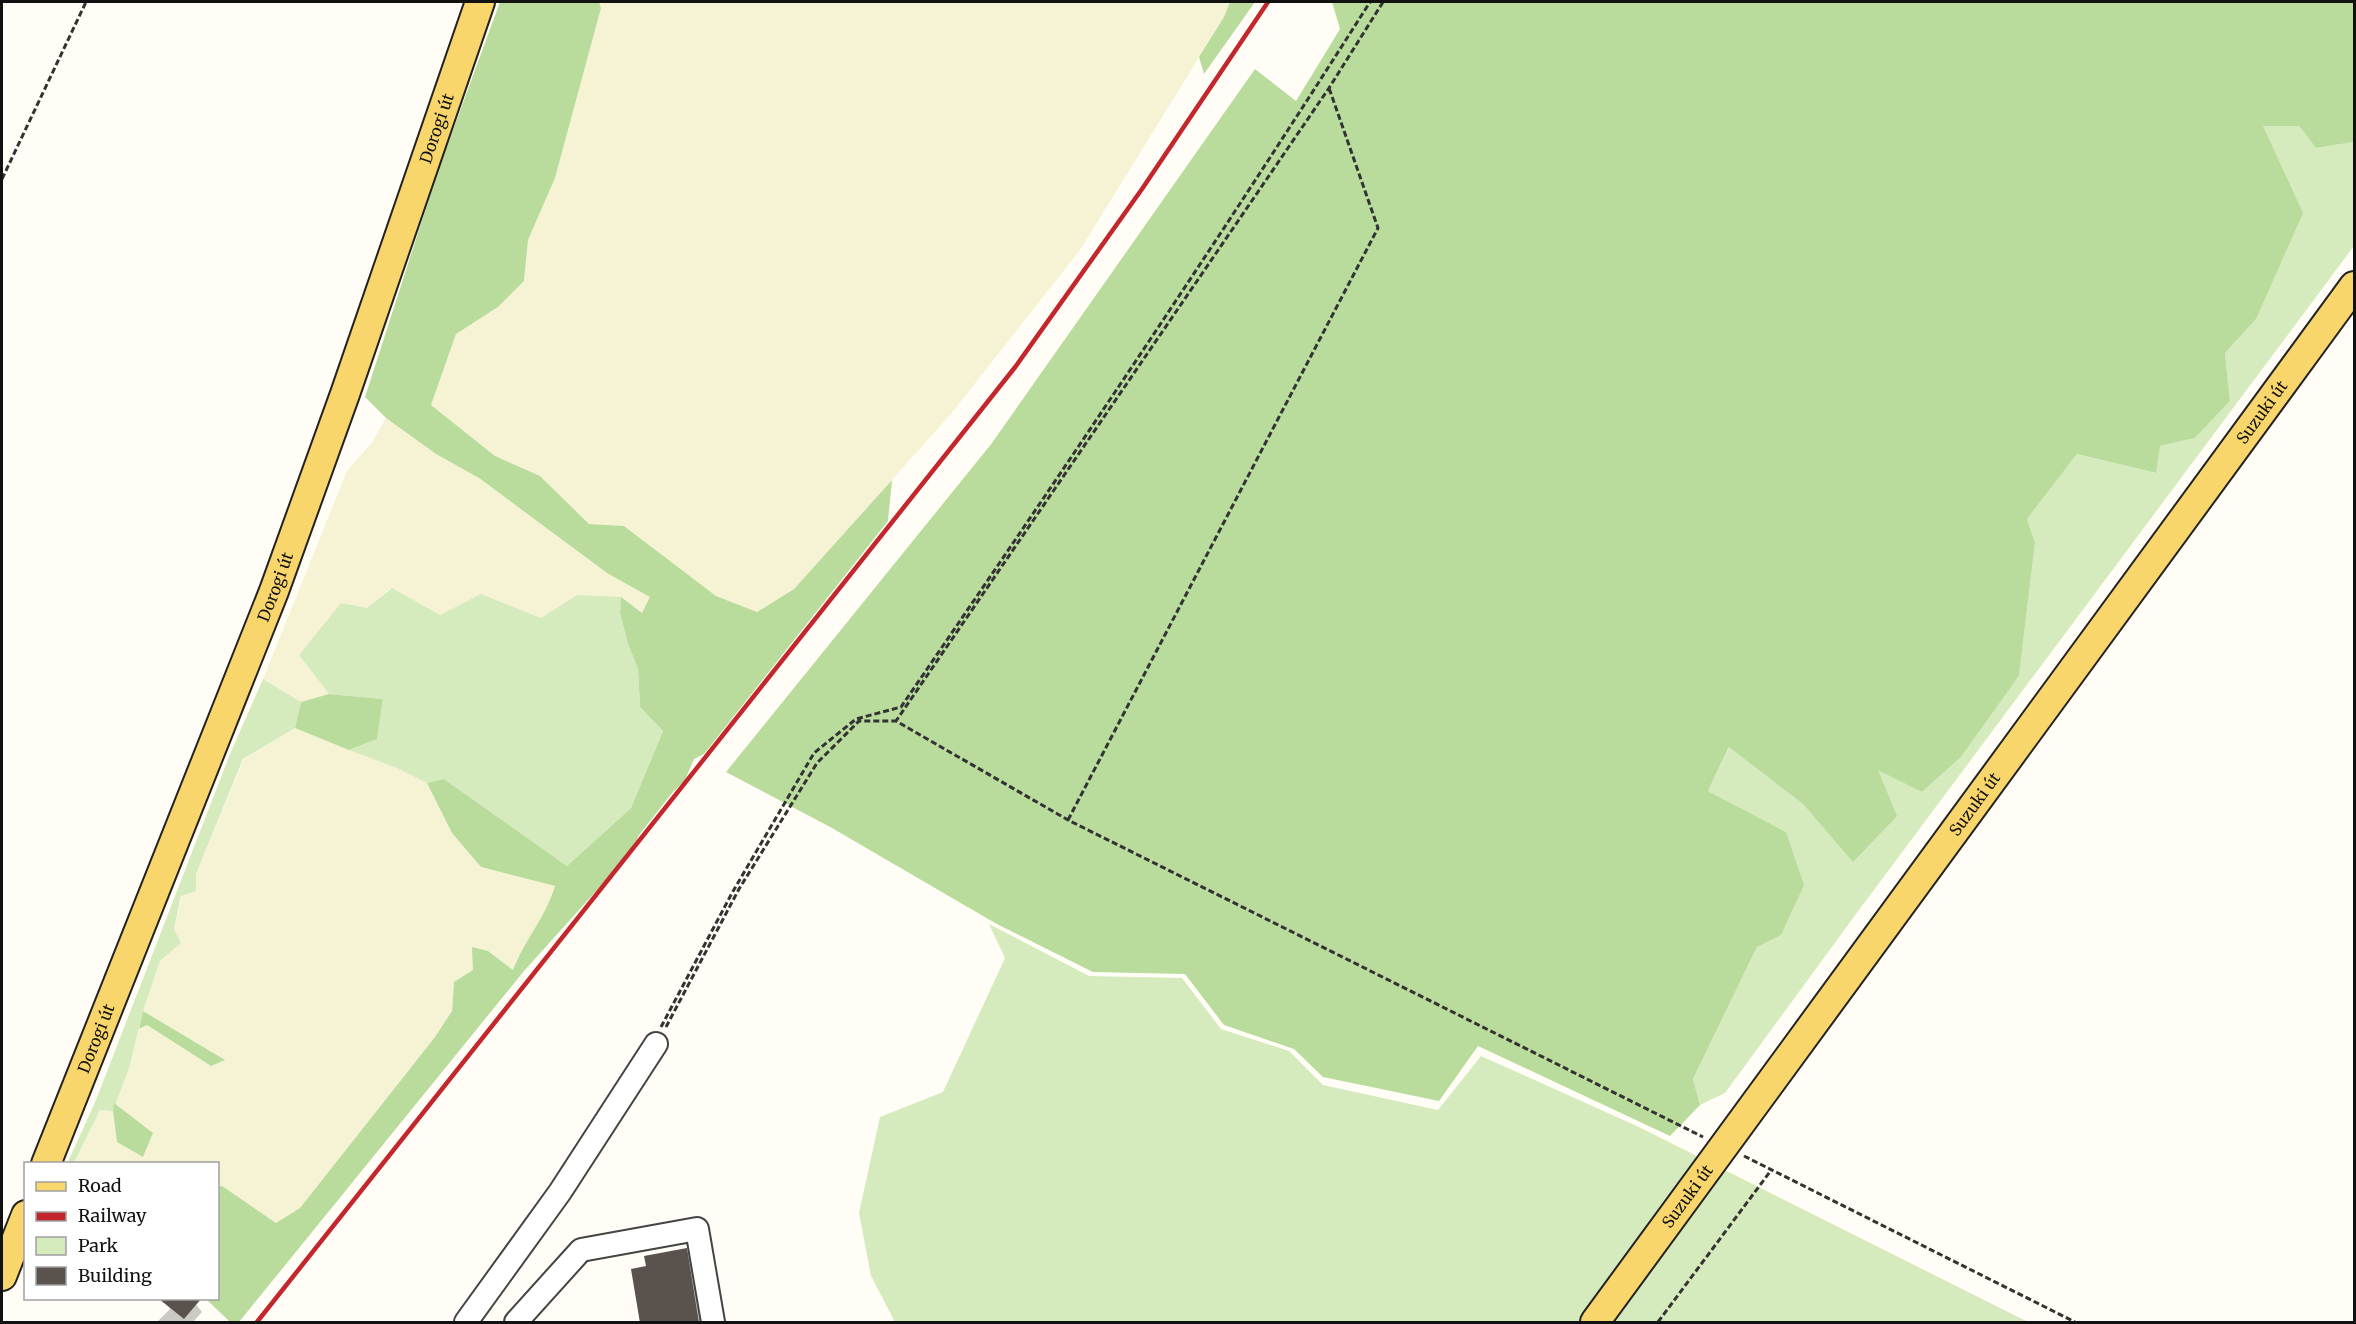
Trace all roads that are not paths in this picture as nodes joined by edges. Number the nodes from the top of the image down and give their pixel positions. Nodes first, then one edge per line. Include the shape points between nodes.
1 (480, 2) edge
2 (2355, 286) edge
3 (656, 1040) road end
4 (47, 1162) edge
5 (24, 1220) edge
6 (2, 1276) edge
7 (466, 1323) edge
8 (516, 1323) edge
9 (713, 1323) edge
10 (1595, 1323) edge

1 - 4 main road, Dorogi út via 274,591
2 - 10 main road, Suzuki út
3 - 7 street via 560,1192
5 - 6 main road
8 - 9 street via 581,1250 697,1229

